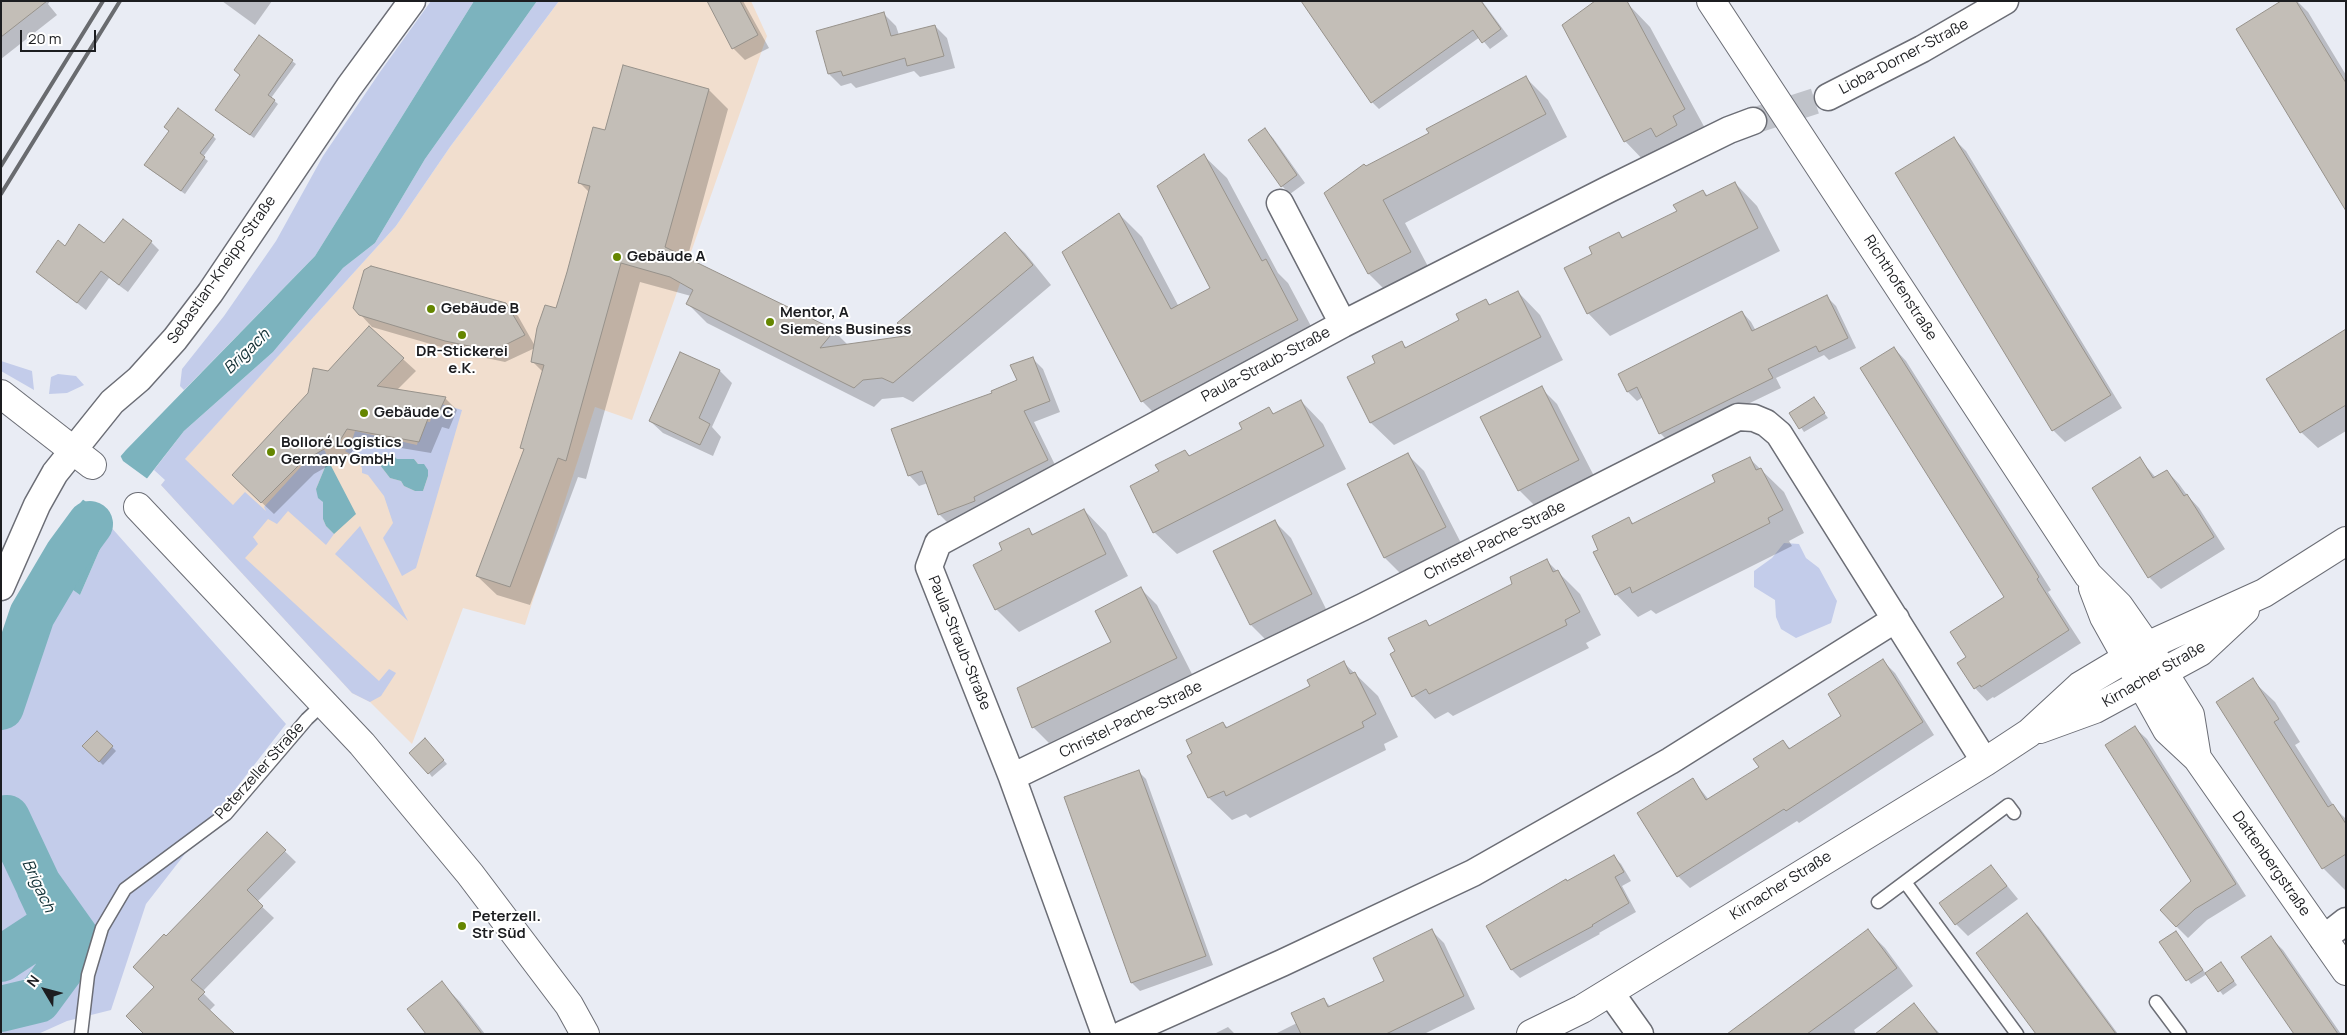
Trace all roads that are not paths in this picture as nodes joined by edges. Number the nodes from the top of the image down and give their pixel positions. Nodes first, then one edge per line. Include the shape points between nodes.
1 (412, 1) edge
2 (1710, 1) edge
3 (2005, 1) edge
4 (1828, 97) tunnel mouth
5 (1752, 121) tunnel mouth
6 (1280, 203) dead end
7 (1343, 324) junction
8 (1, 394) edge
9 (82, 457) junction
10 (138, 507) dead end
11 (2346, 541) edge
12 (1, 587) edge
13 (2264, 592) junction
14 (1896, 619) junction
15 (2136, 652) junction
16 (2152, 679) junction
17 (324, 703) junction
18 (2029, 733) junction
19 (1985, 762) junction
20 (1012, 777) junction
21 (2014, 813) dead end
22 (1905, 882) junction
23 (1878, 902) dead end
24 (2346, 922) edge
25 (2323, 939) junction
26 (2346, 971) edge
27 (1610, 992) junction
28 (2156, 1002) dead end
29 (82, 1034) edge
30 (585, 1034) edge
31 (1105, 1034) edge
32 (1123, 1034) edge
33 (1532, 1034) edge
34 (1640, 1034) edge
35 (2017, 1034) edge
36 (2180, 1034) edge

1 - 9 street, Sebastian-Kneipp-Straße via 348,87 210,293 175,339 139,379 112,402
2 - 15 main road, Richthofenstraße via 2088,575 2119,606
3 - 4 street, Lioba-Dorner-Straße via 1922,49
5 - 7 street, Paula-Straub-Straße via 1609,189
6 - 7 street, Paula-Straub-Straße
7 - 20 street, Paula-Straub-Straße via 938,543 929,567
8 - 9 main road
9 - 12 street, Sebastian-Kneipp-Straße via 55,473 37,505
10 - 17 main road
11 - 13 main road, Kirnacher Straße
13 - 15 main road, Kirnacher Straße
13 - 16 main road, Kirnacher Straße via 2200,652
14 - 19 street, Christel-Pache-Straße
14 - 20 street, Christel-Pache-Straße via 1779,434 1754,418 1738,418 1356,610
14 - 32 street via 1670,760 1473,873 1282,964
15 - 16 main road, Richthofenstraße
15 - 18 main road, Kirnacher Straße via 2080,686
16 - 18 main road, Kirnacher Straße via 2095,709
16 - 25 main road, Dattenbergstraße via 2167,730 2197,758
17 - 29 lane, Peterzeller Straße via 226,814 125,889 102,928 90,966
17 - 30 main road via 470,874 569,1005
18 - 19 main road, Kirnacher Straße
19 - 27 main road, Kirnacher Straße
20 - 31 street, Paula-Straub-Straße
21 - 22 lane via 2008,805
22 - 23 lane
22 - 35 lane
24 - 25 street
25 - 26 main road, Dattenbergstraße
27 - 33 main road, Kirnacher Straße
27 - 34 street
28 - 36 lane

